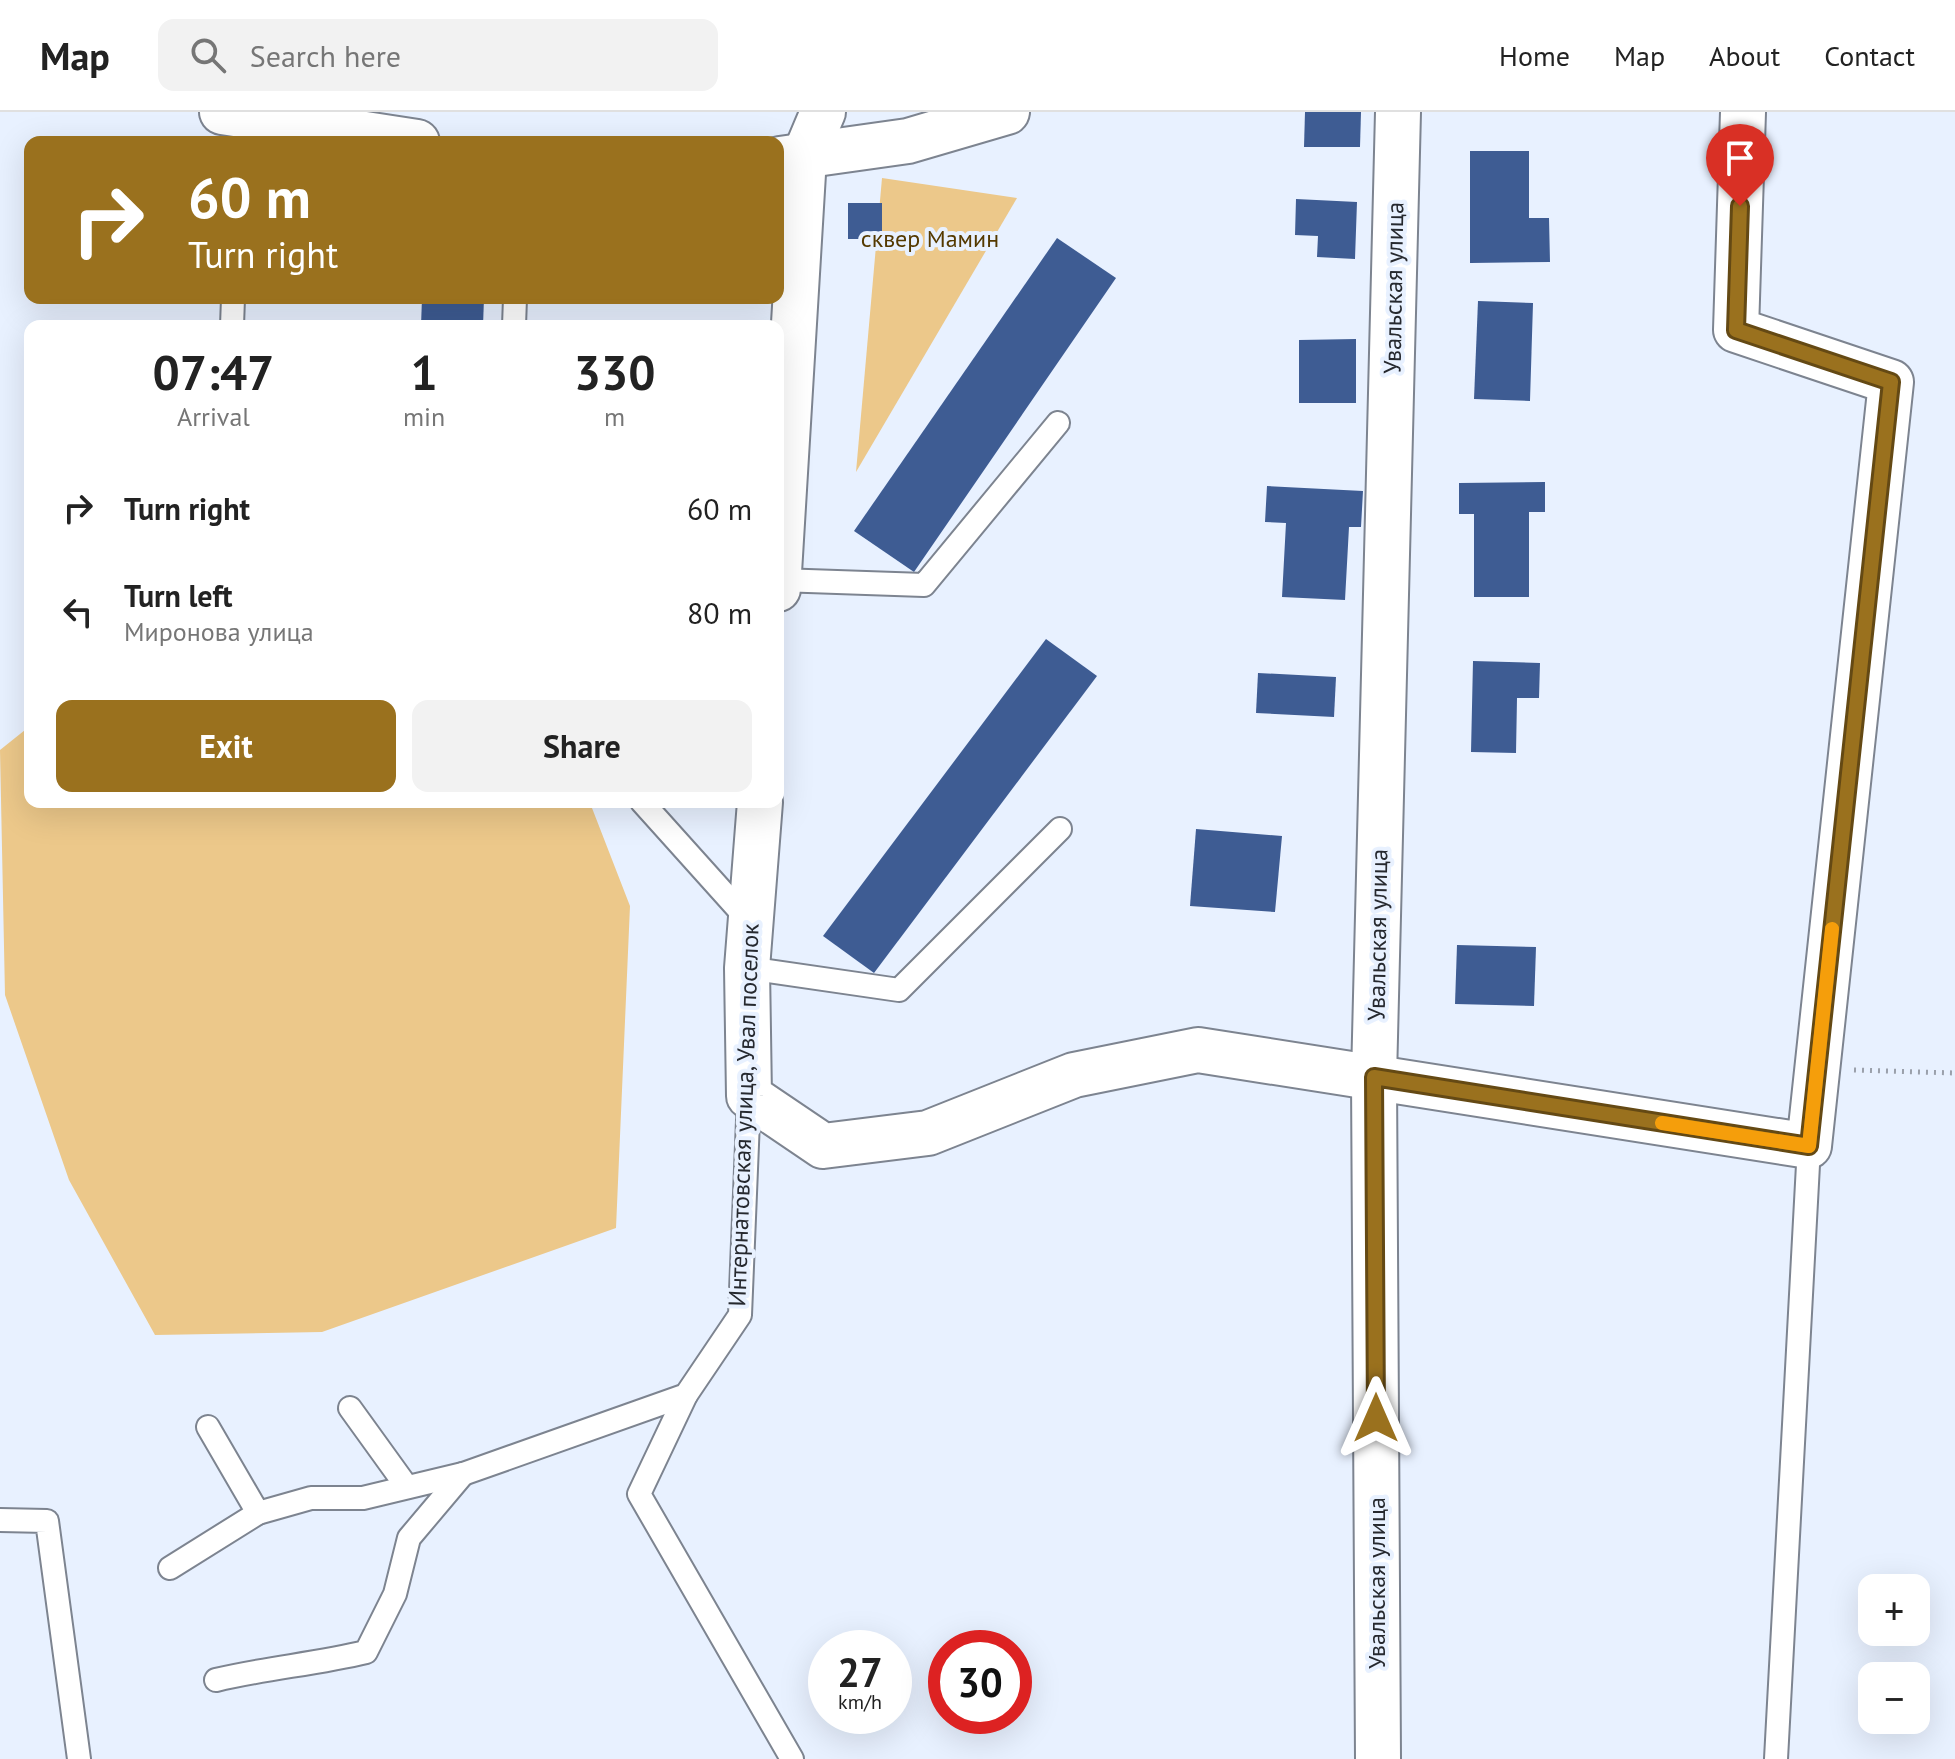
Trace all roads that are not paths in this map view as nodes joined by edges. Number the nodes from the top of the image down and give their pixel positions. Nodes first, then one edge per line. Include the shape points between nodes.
1 (823, 112) edge
2 (1007, 112) edge
3 (1398, 112) edge
4 (1743, 112) edge
5 (233, 123) edge
6 (359, 136) edge
7 (791, 158) edge
8 (784, 404) edge
9 (1058, 423) dead end
10 (784, 580) edge
11 (647, 808) edge
12 (760, 808) edge
13 (1060, 829) dead end
14 (750, 922) junction
15 (747, 968) junction
16 (1374, 1077) junction
17 (749, 1096) junction
18 (1809, 1146) junction
19 (686, 1395) junction
20 (350, 1408) dead end
21 (208, 1427) dead end
22 (463, 1474) junction
23 (407, 1487) junction
24 (258, 1513) junction
25 (0, 1520) edge
26 (170, 1568) dead end
27 (216, 1680) dead end
28 (79, 1759) edge
29 (792, 1759) edge
30 (1378, 1759) edge
31 (1776, 1759) edge

1 - 7 street
2 - 7 street via 908,141
3 - 16 street, Увальская улица
4 - 18 street via 1736,330 1891,382
5 - 6 street
7 - 8 street
9 - 10 lane via 924,585
11 - 14 lane
12 - 14 street, Интернатовская улица, Увал поселок
13 - 15 lane via 899,990
14 - 15 street, Интернатовская улица, Увал поселок
15 - 17 street, Интернатовская улица, Увал поселок
16 - 17 street via 1198,1050 1074,1075 928,1133 823,1146
16 - 18 street
16 - 30 street, Увальская улица
17 - 19 lane, Интернатовская улица, Увал поселок via 740,1315
18 - 31 lane
19 - 22 lane
19 - 29 lane, Интернатовская улица, Увал поселок via 639,1494
20 - 23 lane
21 - 24 lane
22 - 23 lane
22 - 27 lane via 409,1538 395,1594 366,1652
23 - 24 lane via 363,1498 311,1498
24 - 26 lane
25 - 28 lane via 47,1521

